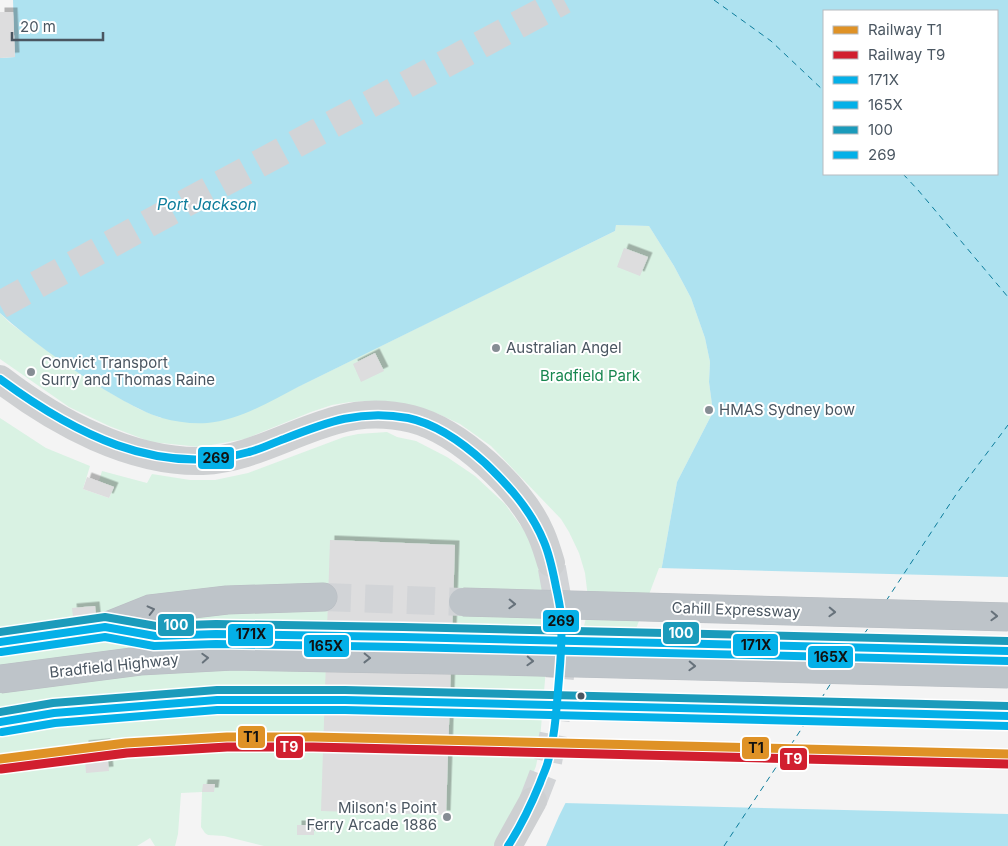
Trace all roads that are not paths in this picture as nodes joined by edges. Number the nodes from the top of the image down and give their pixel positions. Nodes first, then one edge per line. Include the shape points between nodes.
1 (0, 379) edge
2 (551, 563) tunnel mouth
3 (324, 597) tunnel mouth
4 (463, 602) tunnel mouth
5 (1008, 617) edge
6 (105, 627) junction
7 (0, 642) edge
8 (1008, 651) edge
9 (1008, 674) edge
10 (0, 679) edge
11 (1008, 716) edge
12 (0, 722) edge
13 (533, 801) tunnel mouth
14 (508, 846) edge

1 - 2 street via 48,413 84,432 120,447 179,459 227,458 339,419 363,415 412,419 452,437 500,476 522,502 540,533
6 -> 3 highway via 150,608 227,600
4 -> 5 highway, Cahill Expressway, bridge
6 - 7 highway
6 - 8 highway, bridge via 155,636 403,636
10 -> 9 highway, Bradfield Highway, bridge via 140,661 234,656
11 - 12 highway, bridge via 345,700 217,700 54,713
13 - 14 street

